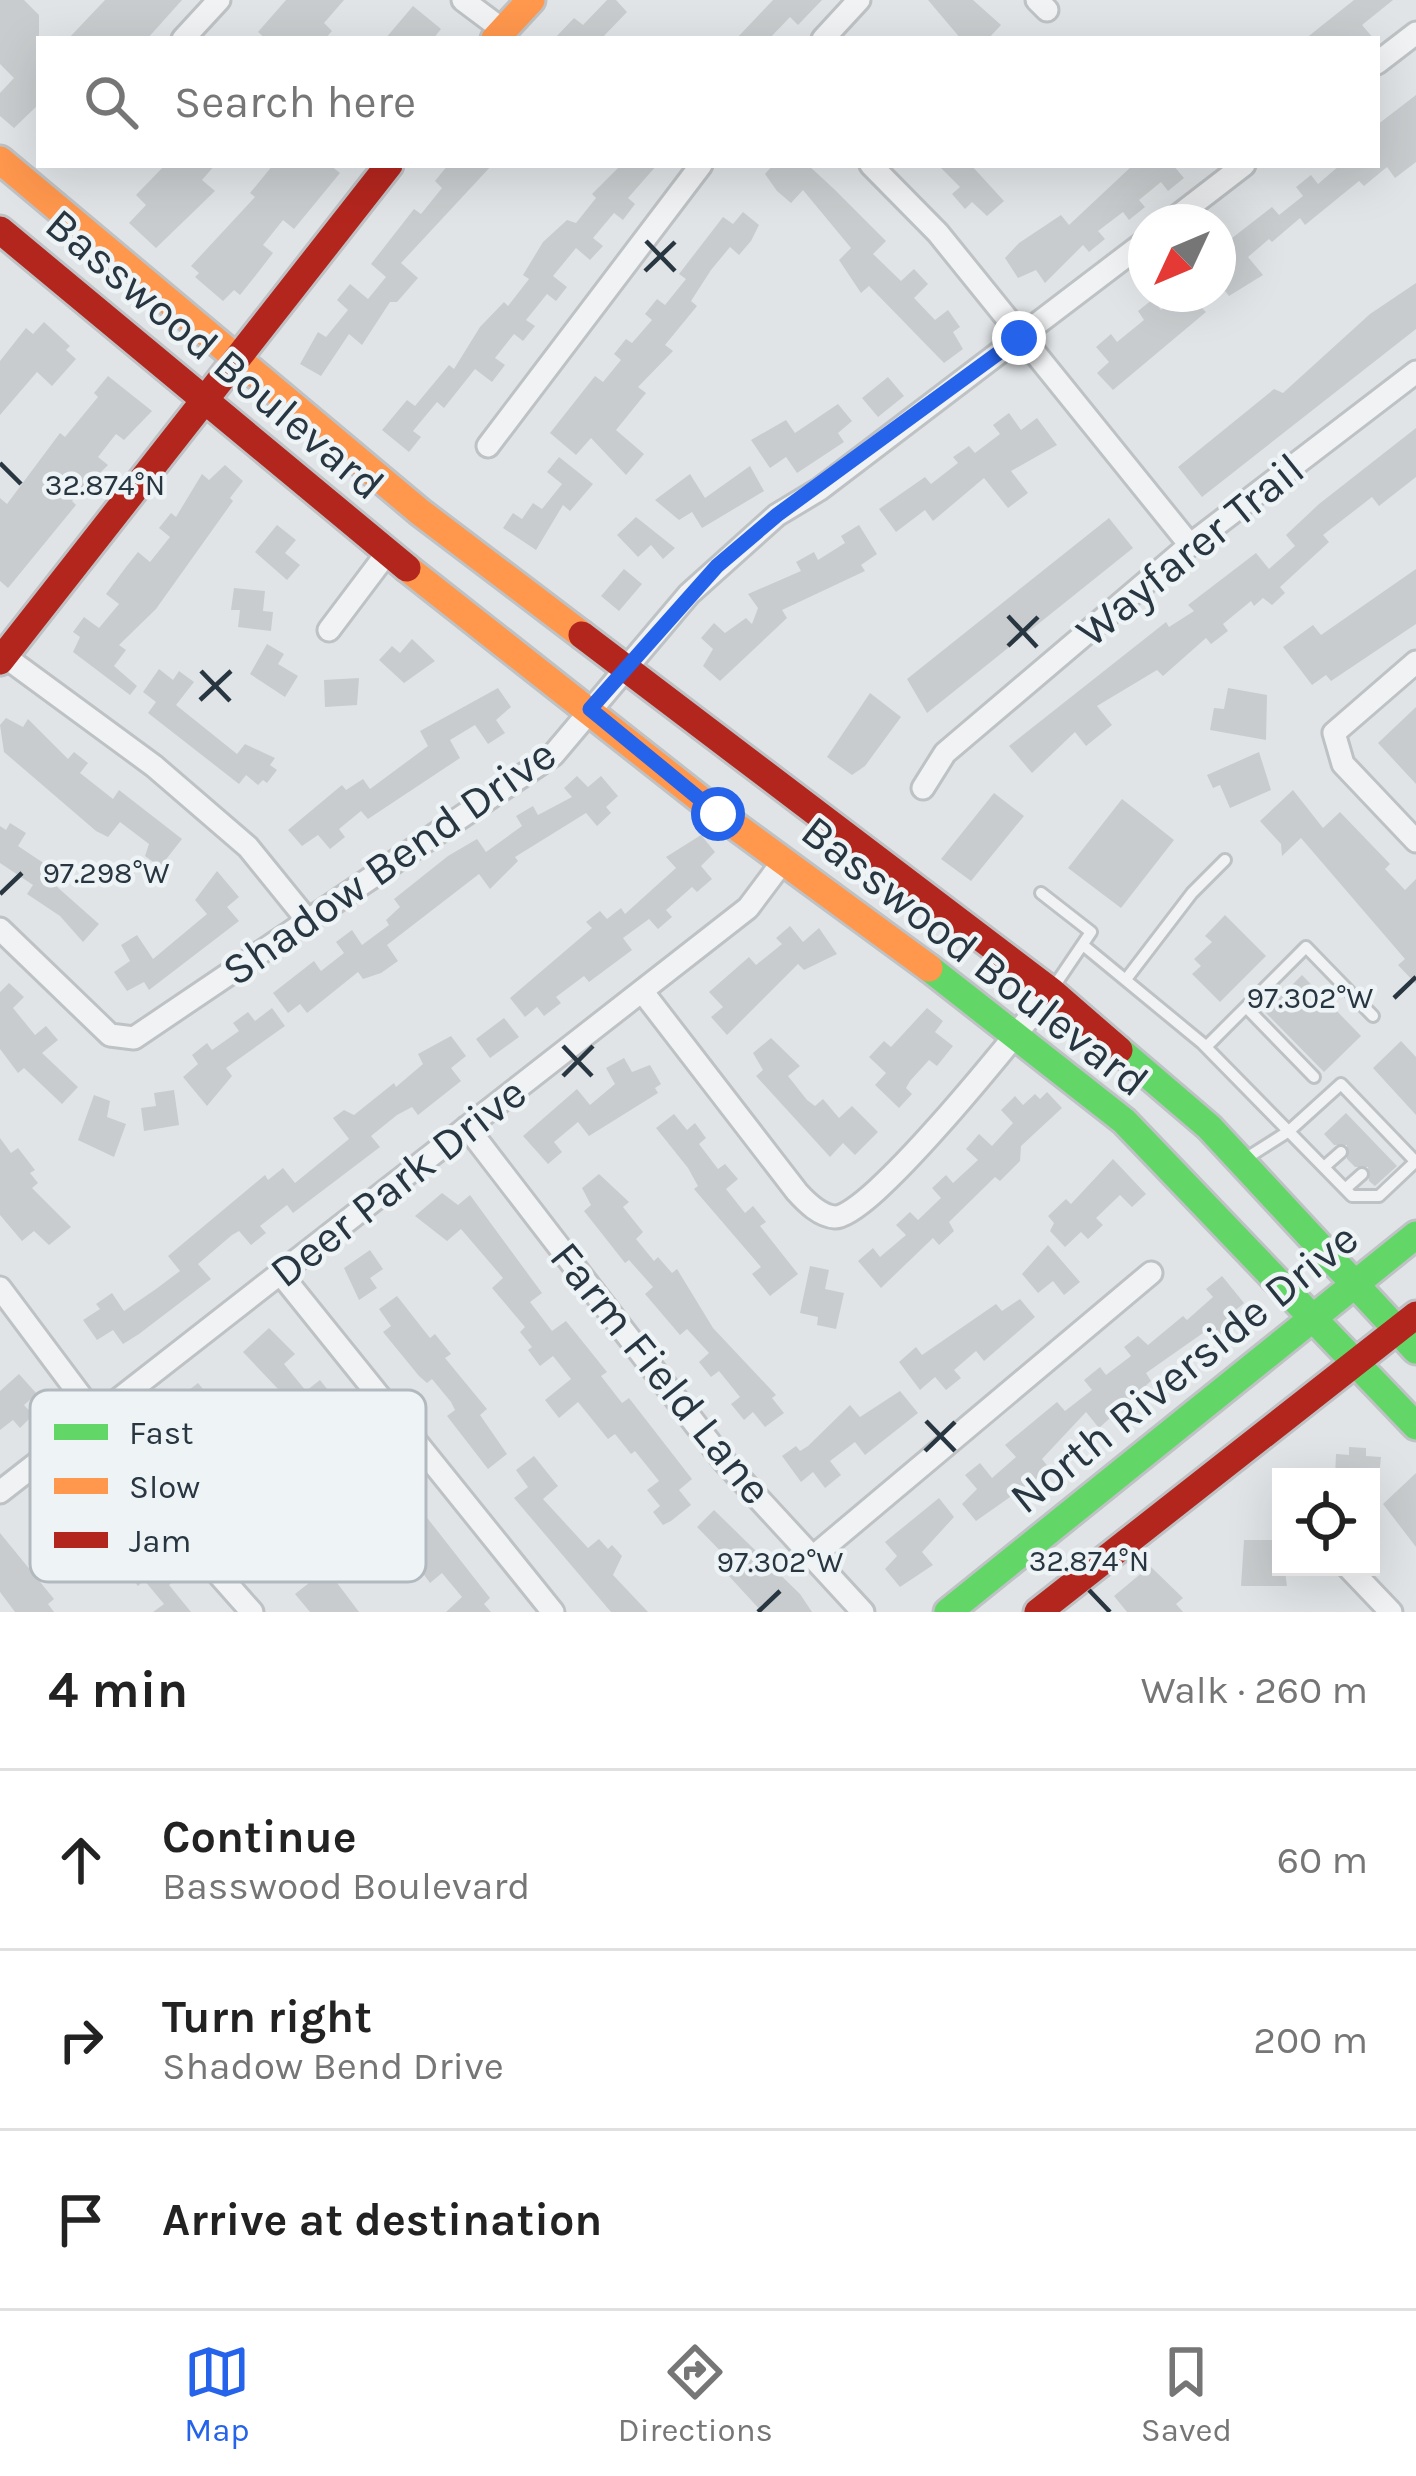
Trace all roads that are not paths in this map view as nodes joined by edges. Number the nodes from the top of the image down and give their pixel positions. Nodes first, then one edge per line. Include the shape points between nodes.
1 (219, 0) edge
2 (463, 0) edge
3 (531, 0) edge
4 (859, 0) edge
5 (1416, 32) edge
6 (499, 35) edge
7 (186, 36) edge
8 (826, 36) edge
9 (1380, 61) edge
10 (0, 160) edge
11 (387, 168) edge
12 (699, 168) edge
13 (874, 168) edge
14 (1240, 168) edge
15 (1193, 204) edge
16 (0, 230) edge
17 (1128, 255) edge
18 (1019, 338) junction
19 (235, 357) junction
20 (1416, 372) edge
21 (203, 398) junction
22 (488, 446) dead end
23 (1190, 545) junction
24 (387, 553) junction
25 (328, 630) dead end
26 (1, 657) edge
27 (1416, 662) edge
28 (624, 667) junction
29 (590, 709) junction
30 (923, 788) dead end
31 (1416, 841) edge
32 (784, 860) junction
33 (1225, 860) dead end
34 (1041, 893) dead end
35 (308, 921) junction
36 (0, 929) edge
37 (1083, 945) junction
38 (1127, 978) junction
39 (642, 991) junction
40 (1051, 991) junction
41 (1246, 1007) junction
42 (1373, 1016) dead end
43 (1015, 1035) junction
44 (1206, 1047) junction
45 (1314, 1077) dead end
46 (1375, 1119) junction
47 (467, 1127) junction
48 (1289, 1131) junction
49 (1363, 1131) dead end
50 (1396, 1142) junction
51 (1340, 1152) dead end
52 (1384, 1153) dead end
53 (1241, 1161) junction
54 (1416, 1162) edge
55 (1324, 1167) junction
56 (1362, 1174) dead end
57 (1346, 1189) junction
58 (1416, 1235) edge
59 (1151, 1273) dead end
60 (280, 1274) junction
61 (1353, 1286) junction
62 (0, 1288) edge
63 (1314, 1318) junction
64 (1406, 1322) edge
65 (1416, 1350) edge
66 (1356, 1362) junction
67 (77, 1390) edge
68 (132, 1390) edge
69 (374, 1390) edge
70 (1416, 1426) edge
71 (426, 1455) edge
72 (30, 1469) edge
73 (0, 1492) edge
74 (814, 1556) junction
75 (1357, 1576) edge
76 (225, 1582) edge
77 (1053, 1608) edge
78 (252, 1612) edge
79 (553, 1612) edge
80 (863, 1612) edge
81 (948, 1612) edge
82 (1391, 1612) edge

1 - 7 street
2 - 6 street
3 - 6 main road
4 - 8 street
5 - 9 street
10 - 19 main road, Basswood Boulevard
11 - 19 main road
12 - 22 street
13 - 18 street via 938,233
14 - 15 street
16 - 21 main road, Basswood Boulevard
17 - 18 street, Shadow Bend Drive
18 - 23 street
18 - 28 street, Shadow Bend Drive via 777,515 717,566
19 - 21 main road
19 - 28 main road, Basswood Boulevard
20 - 23 street, Wayfarer Trail
21 - 24 main road, Basswood Boulevard
21 - 26 main road
23 - 30 street, Wayfarer Trail via 945,753
24 - 25 street
24 - 29 main road, Basswood Boulevard
26 - 35 street via 154,766 248,847
27 - 31 street via 1334,733 1342,764
28 - 29 street, Shadow Bend Drive
28 - 40 main road, Basswood Boulevard
29 - 32 main road, Basswood Boulevard
29 - 35 street, Shadow Bend Drive via 553,755
32 - 39 street, Deer Park Drive via 748,908
32 - 43 main road, Basswood Boulevard
33 - 38 lane
34 - 37 lane via 1091,932
35 - 36 street, Shadow Bend Drive via 134,1038 110,1035
37 - 38 lane
37 - 40 lane
38 - 44 lane
39 - 43 street via 797,1192 834,1217 850,1213 911,1157
39 - 47 street, Deer Park Drive
40 - 43 street
40 - 53 main road, Basswood Boulevard
41 - 42 lane via 1306,947
41 - 44 lane
41 - 45 lane
43 - 63 main road, Basswood Boulevard via 1124,1121
44 - 48 lane
46 - 48 lane via 1341,1084
46 - 49 lane
46 - 50 lane
47 - 60 street, Deer Park Drive
47 - 74 street, Farm Field Lane via 723,1460
48 - 53 lane
48 - 55 lane
50 - 52 lane
50 - 54 lane
51 - 55 lane
53 - 61 main road, Basswood Boulevard
54 - 57 lane via 1379,1196 1363,1199
55 - 57 lane
56 - 57 lane
58 - 61 main road, North Riverside Drive
59 - 74 street
60 - 68 street, Deer Park Drive
60 - 69 street
61 - 63 main road, North Riverside Drive
61 - 64 main road, Basswood Boulevard
62 - 67 street
63 - 66 main road, Basswood Boulevard
63 - 81 main road, North Riverside Drive
64 - 65 main road, Basswood Boulevard
64 - 66 main road
66 - 70 main road, Basswood Boulevard
66 - 77 main road
71 - 79 street
72 - 73 street, Deer Park Drive
74 - 80 street, Farm Field Lane
75 - 82 street
76 - 78 street

